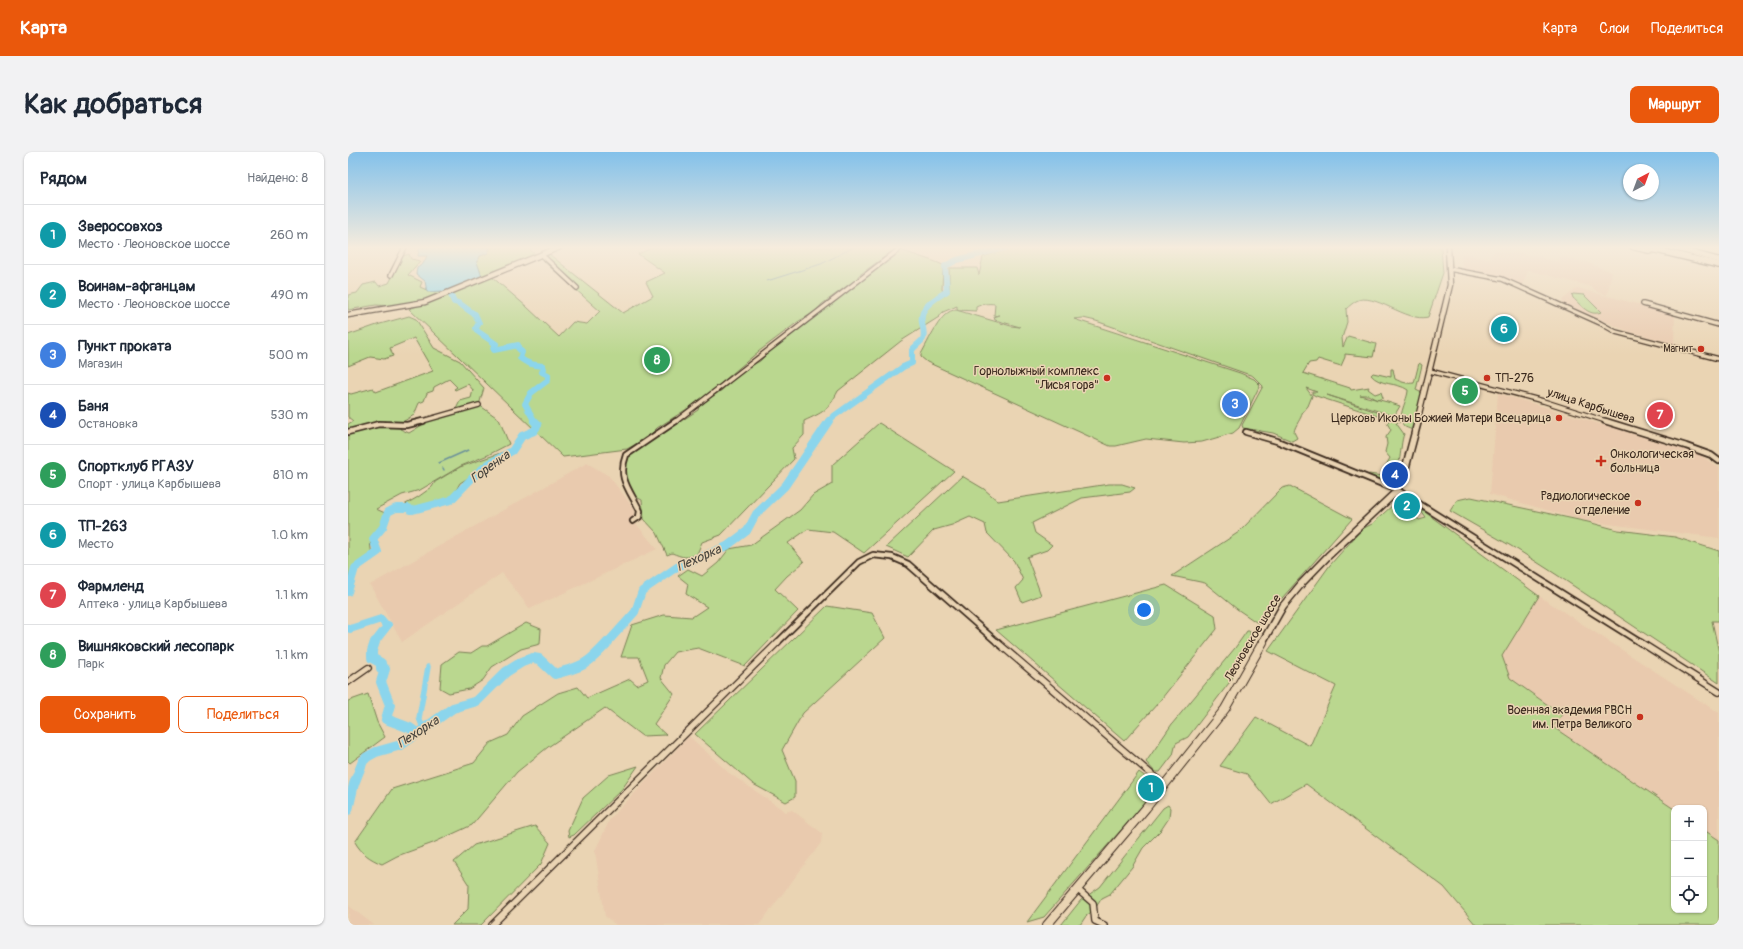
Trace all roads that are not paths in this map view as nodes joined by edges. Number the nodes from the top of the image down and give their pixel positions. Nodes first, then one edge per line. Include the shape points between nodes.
1 (472, 283) edge
2 (572, 283) edge
3 (854, 283) edge
4 (1450, 283) edge
5 (1509, 283) edge
6 (577, 288) dead end
7 (1643, 304) dead end
8 (348, 315) edge
9 (1719, 325) edge
10 (1719, 359) edge
11 (1430, 371) junction
12 (479, 405) dead end
13 (348, 432) edge
14 (1246, 432) dead end
15 (1719, 461) edge
16 (1397, 490) junction
17 (633, 521) dead end
18 (368, 668) dead end
19 (348, 682) edge
20 (1719, 692) edge
21 (1164, 785) junction
22 (1077, 889) junction
23 (492, 925) edge
24 (1047, 925) edge
25 (1104, 925) edge

1 - 8 main road via 425,302
2 - 6 street
3 - 17 street via 703,401 626,455 622,463 625,487 640,511 639,517
4 - 11 main road, Леоновское шоссе
5 - 10 street via 1616,332
7 - 9 street
11 - 15 street, улица Карбышева via 1547,403 1686,446 1711,455
11 - 16 main road, Леоновское шоссе via 1407,466
12 - 13 street via 407,425 379,424
14 - 16 street via 1277,441
16 - 20 street
16 - 21 main road, Леоновское шоссе via 1328,556 1283,606 1225,709
18 - 19 street
21 - 22 main road, Леоновское шоссе
21 - 23 street via 908,564 892,557 873,555 859,562
22 - 24 main road, Леоновское шоссе
22 - 25 street via 1093,903 1095,921

